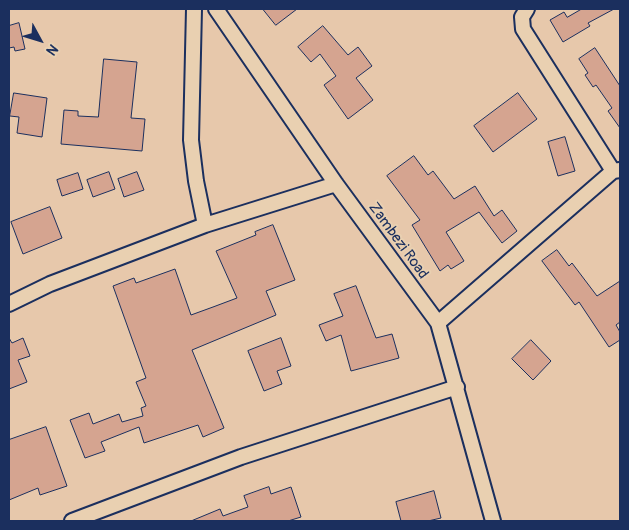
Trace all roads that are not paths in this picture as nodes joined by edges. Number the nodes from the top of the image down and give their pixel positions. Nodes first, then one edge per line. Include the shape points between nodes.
1 (194, 9) edge
2 (216, 9) edge
3 (527, 9) edge
4 (617, 171) edge
5 (336, 184) junction
6 (205, 224) junction
7 (9, 304) edge
8 (438, 323) junction
9 (457, 387) junction
10 (72, 521) edge
11 (493, 521) edge

1 - 6 street via 191,140
2 - 5 street, Zambezi Road
3 - 4 street via 522,17 523,29
4 - 8 street
5 - 6 street
5 - 8 street, Zambezi Road
6 - 7 street via 50,284
8 - 9 street, Zambezi Road
9 - 10 street via 241,457
9 - 11 street, Zambezi Road

